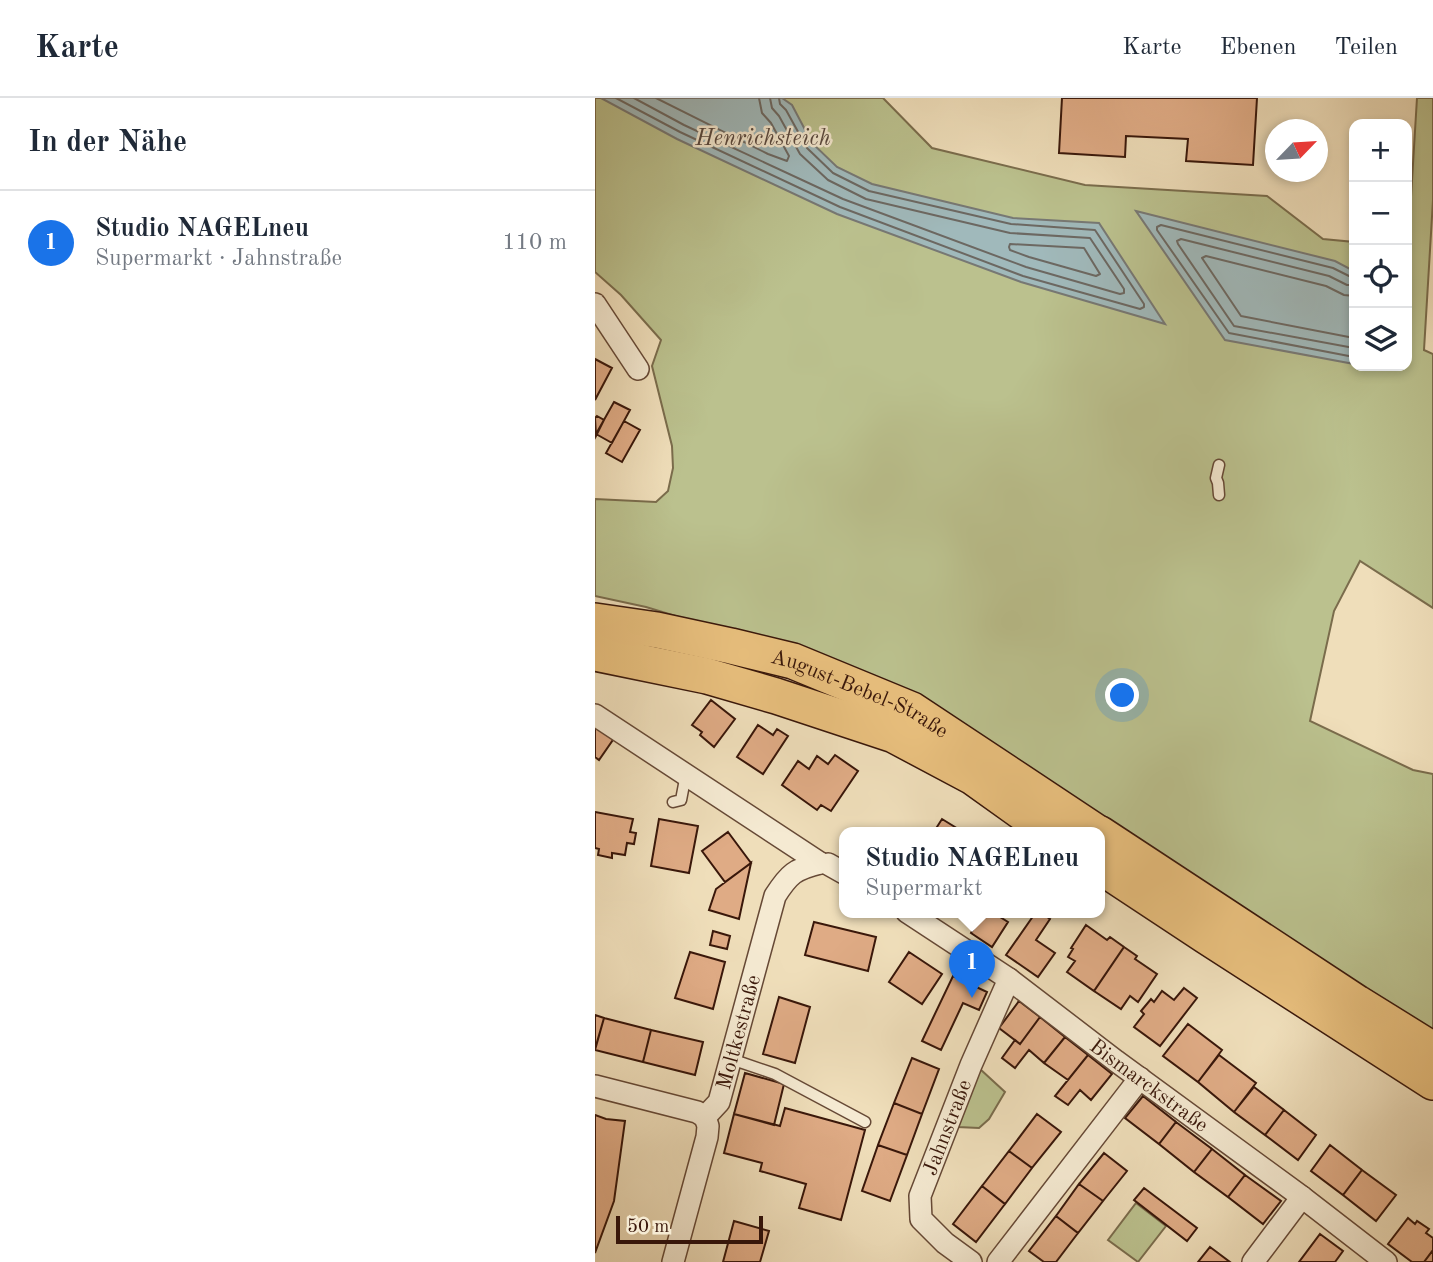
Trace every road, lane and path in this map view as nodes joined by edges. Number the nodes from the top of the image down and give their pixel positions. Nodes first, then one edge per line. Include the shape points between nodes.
1 (595, 304) edge
2 (638, 369) dead end
3 (1219, 465) dead end
4 (1219, 495) dead end
5 (595, 621) edge
6 (595, 653) edge
7 (595, 715) edge
8 (685, 774) junction
9 (673, 802) dead end
10 (1044, 827) edge
11 (1089, 827) edge
12 (1105, 838) edge
13 (831, 867) edge
14 (1105, 869) edge
15 (916, 918) edge
16 (1009, 979) junction
17 (1433, 1050) edge
18 (731, 1059) junction
19 (1140, 1078) junction
20 (1433, 1082) edge
21 (595, 1086) edge
22 (705, 1117) junction
23 (865, 1122) dead end
24 (1302, 1197) junction
25 (673, 1262) edge
26 (971, 1262) edge
27 (998, 1262) edge
28 (1253, 1262) edge
29 (1386, 1262) edge

1 - 2 street
3 - 4 lane
5 - 11 main road, August-Bebel-Straße via 793,661 912,710
6 - 10 main road, August-Bebel-Straße via 707,676 894,735 973,777
7 - 8 street
8 - 9 lane via 681,800
8 - 13 street
12 - 17 main road, August-Bebel-Straße
13 - 18 street, Moltkestraße via 803,867 787,877 775,896
14 - 20 main road
15 - 16 street, Bismarckstraße
16 - 19 street, Bismarckstraße
16 - 26 street, Jahnstraße via 920,1196 921,1219
18 - 22 street, Moltkestraße via 719,1102
18 - 23 lane via 775,1074
19 - 24 street, Bismarckstraße
19 - 27 street
21 - 22 street
22 - 25 street, Moltkestraße via 707,1137
24 - 28 street
24 - 29 street, Bismarckstraße

